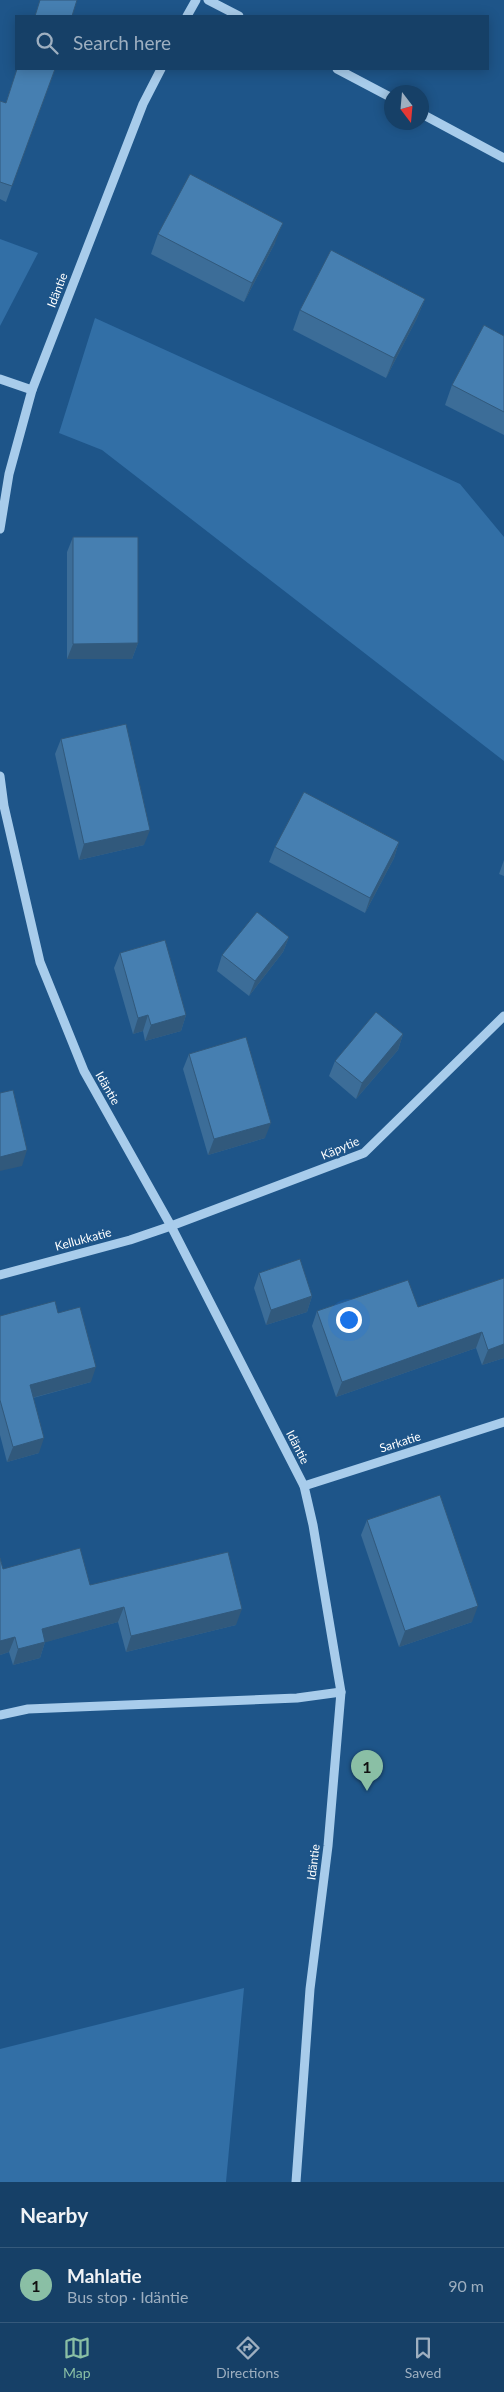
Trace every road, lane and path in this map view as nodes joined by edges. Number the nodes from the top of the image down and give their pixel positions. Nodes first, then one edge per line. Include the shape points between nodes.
1 (196, 0) edge
2 (208, 0) edge
3 (188, 15) edge
4 (237, 15) edge
5 (160, 70) edge
6 (339, 70) edge
7 (384, 94) edge
8 (429, 118) edge
9 (504, 158) edge
10 (0, 379) edge
11 (32, 390) junction
12 (0, 529) edge
13 (0, 776) edge
14 (504, 1016) edge
15 (171, 1226) junction
16 (0, 1275) edge
17 (504, 1422) edge
18 (304, 1486) junction
19 (341, 1692) junction
20 (0, 1715) edge
21 (296, 2182) edge

1 - 3 street
2 - 4 street
5 - 11 street, Idäntie via 143,104
6 - 7 street
8 - 9 street
10 - 11 street
11 - 12 street, Idäntie via 9,474
13 - 15 street, Idäntie via 40,962 84,1071
14 - 15 street, Käpytie via 364,1153
15 - 16 street, Kellukkatie
15 - 18 street, Idäntie
17 - 18 street, Sarkatie
18 - 19 street, Idäntie
19 - 20 street via 297,1698 28,1708
19 - 21 street, Idäntie via 328,1846 310,1989

